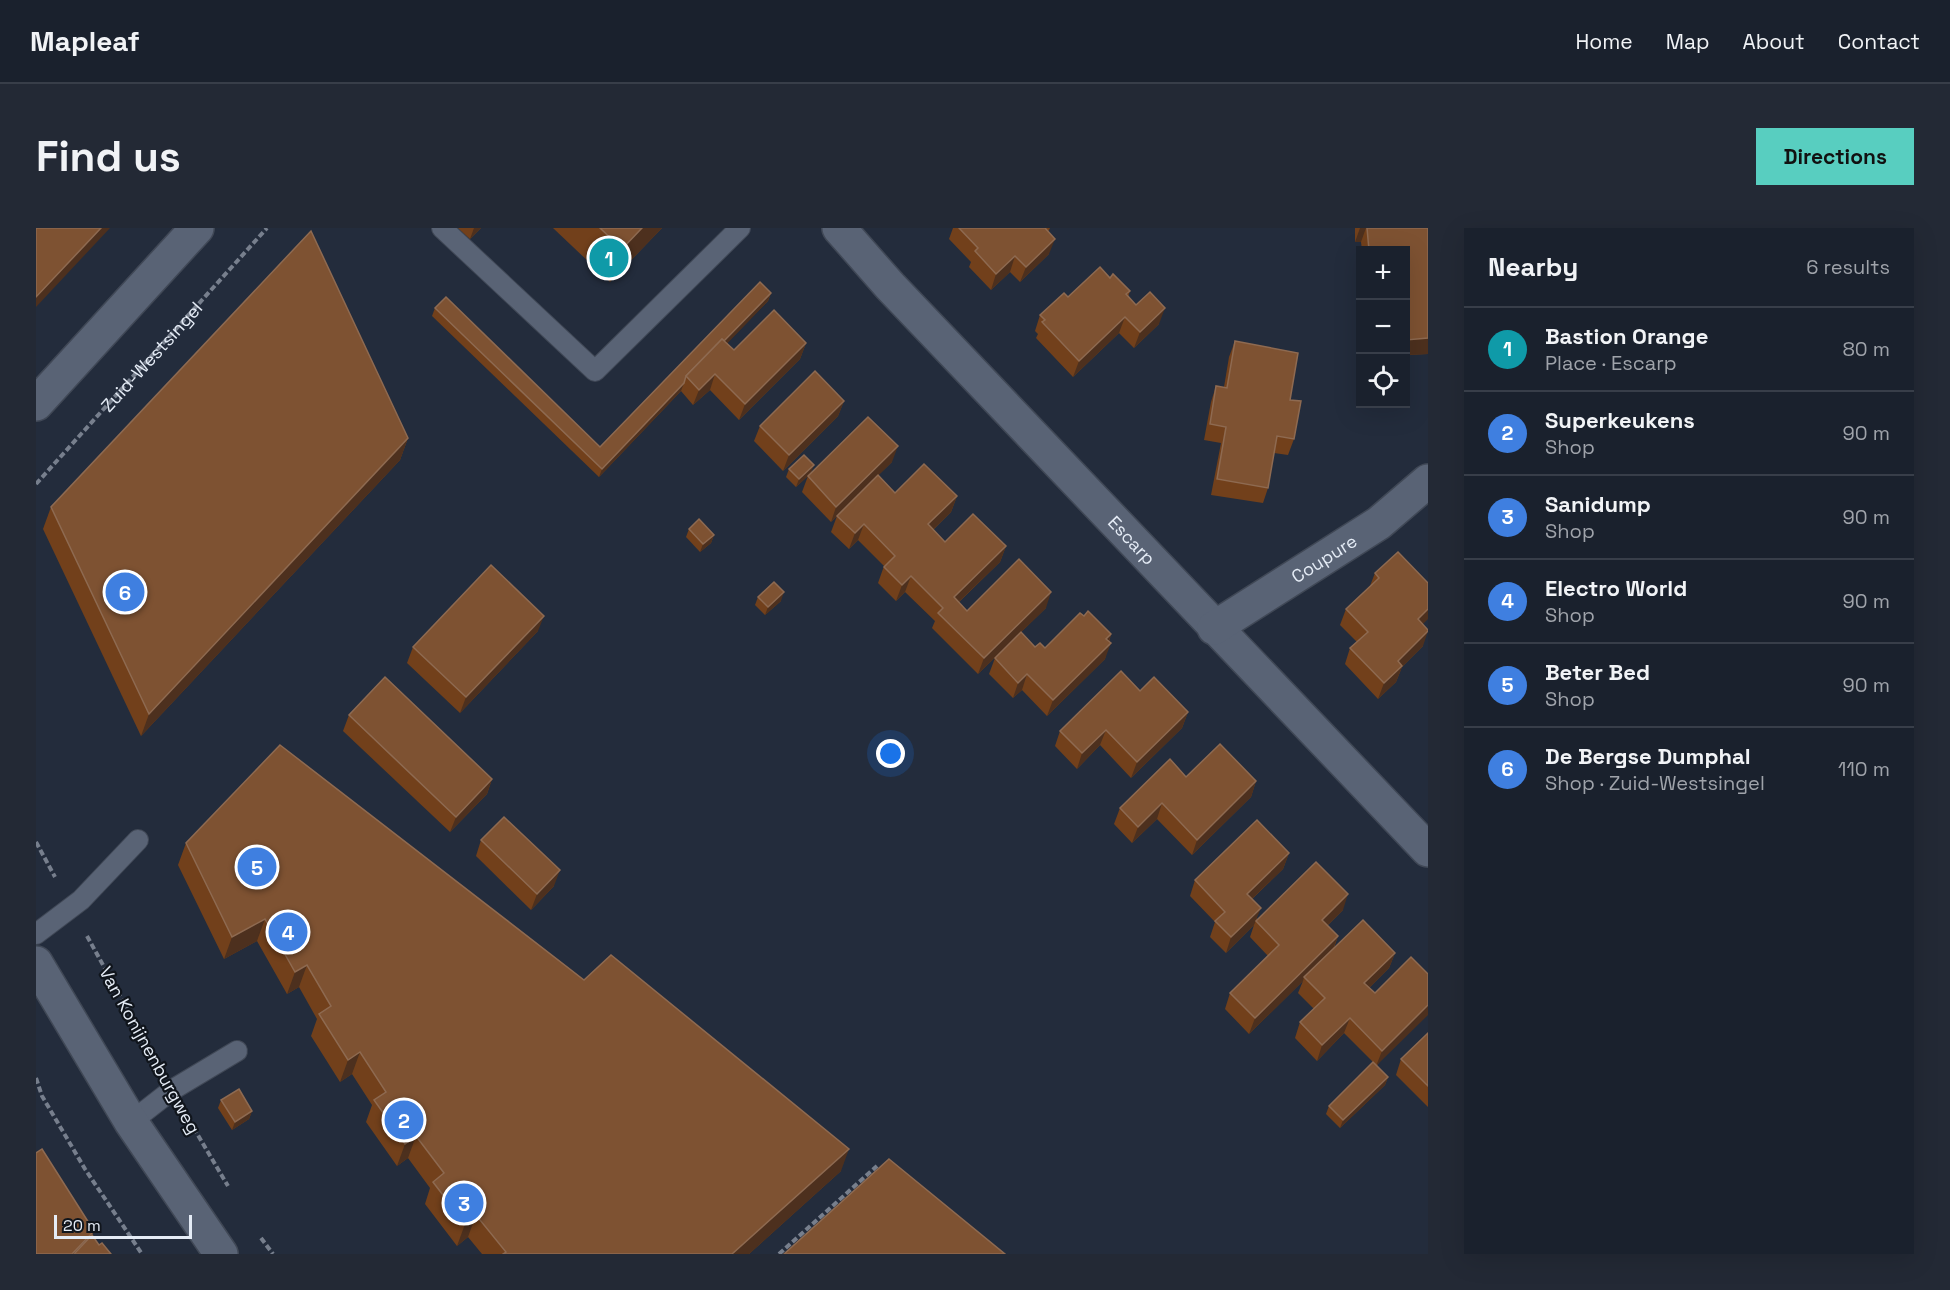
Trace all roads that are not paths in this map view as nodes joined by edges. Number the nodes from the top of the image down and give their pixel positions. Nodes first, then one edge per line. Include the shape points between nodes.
1 (197, 228) edge
2 (442, 228) edge
3 (740, 228) edge
4 (839, 228) edge
5 (36, 404) edge
6 (1428, 481) edge
7 (1214, 628) junction
8 (138, 840) dead end
9 (1428, 850) edge
10 (36, 934) edge
11 (36, 963) edge
12 (237, 1051) dead end
13 (131, 1122) junction
14 (221, 1254) edge

1 - 5 street
2 - 3 lane via 595,371
4 - 7 street, Escarp
6 - 7 street, Coupure via 1379,523
7 - 9 street, Escarp
8 - 10 lane via 81,900
11 - 13 street
12 - 13 lane via 172,1090
13 - 14 street

